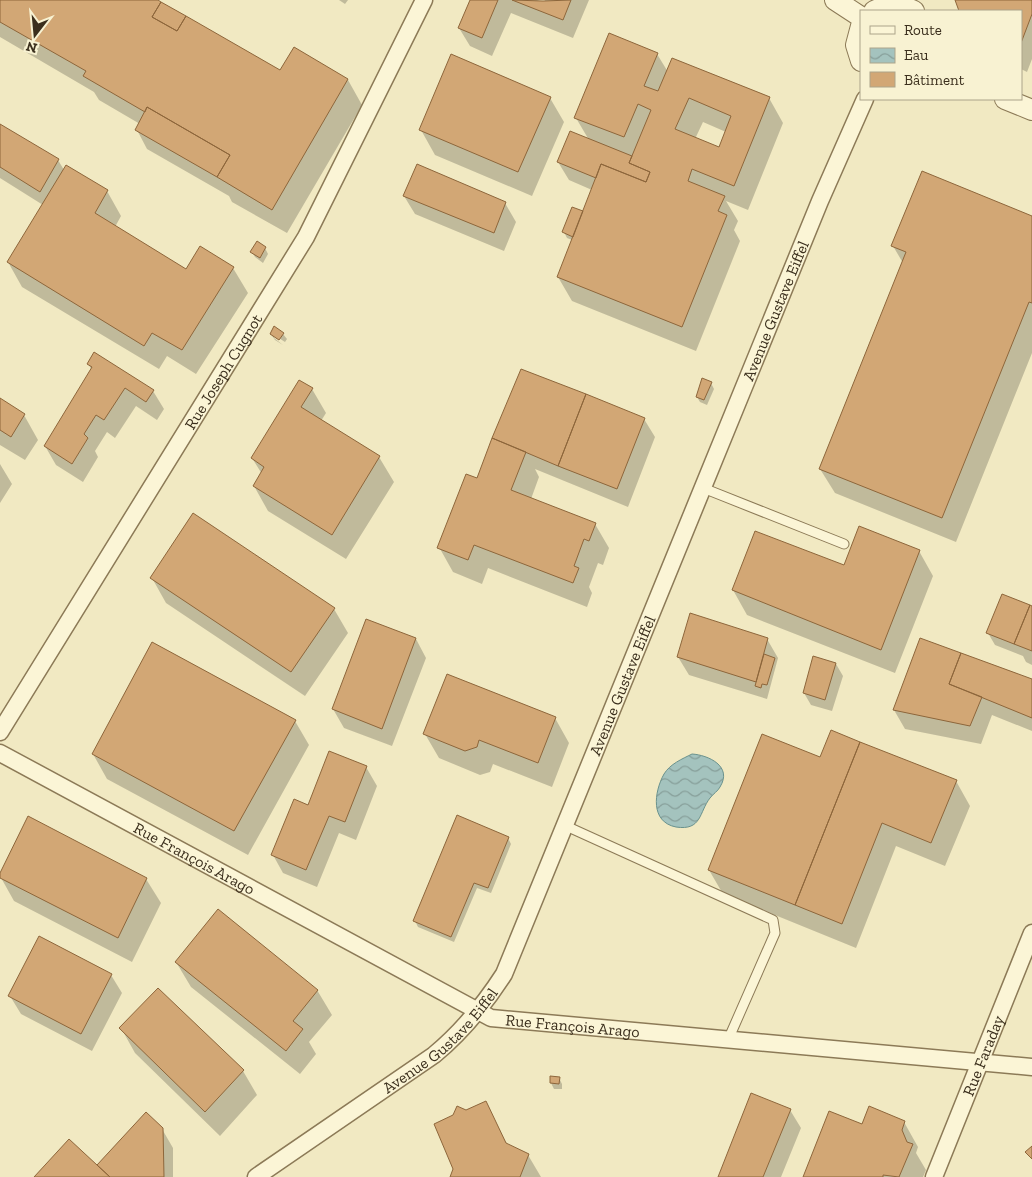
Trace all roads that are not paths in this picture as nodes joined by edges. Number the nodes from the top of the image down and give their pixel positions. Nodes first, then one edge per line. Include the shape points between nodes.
1 (424, 0) edge
2 (835, 0) edge
3 (910, 6) edge
4 (877, 10) edge
5 (860, 16) edge
6 (860, 30) edge
7 (860, 58) edge
8 (865, 100) edge
9 (1007, 100) edge
10 (1032, 110) edge
11 (703, 488) junction
12 (844, 544) dead end
13 (0, 732) edge
14 (0, 753) edge
15 (566, 826) junction
16 (1032, 933) edge
17 (478, 1012) junction
18 (728, 1040) junction
19 (981, 1062) junction
20 (1032, 1067) edge
21 (256, 1177) edge
22 (934, 1177) edge

1 - 13 street, Rue Joseph Cugnot via 306,237
2 - 5 street
3 - 4 street via 889,6
6 - 7 street via 856,45
8 - 11 street, Avenue Gustave Eiffel
9 - 10 street
11 - 12 lane
11 - 15 street, Avenue Gustave Eiffel
14 - 17 street, Rue François Arago
15 - 17 street, Avenue Gustave Eiffel via 512,959
15 - 18 lane via 773,920 775,933
16 - 19 street, Rue Faraday
17 - 18 street, Rue François Arago via 506,1020
17 - 21 street, Avenue Gustave Eiffel via 456,1037 434,1054
18 - 19 street, Rue François Arago
19 - 20 street, Rue François Arago
19 - 22 street, Rue Faraday

